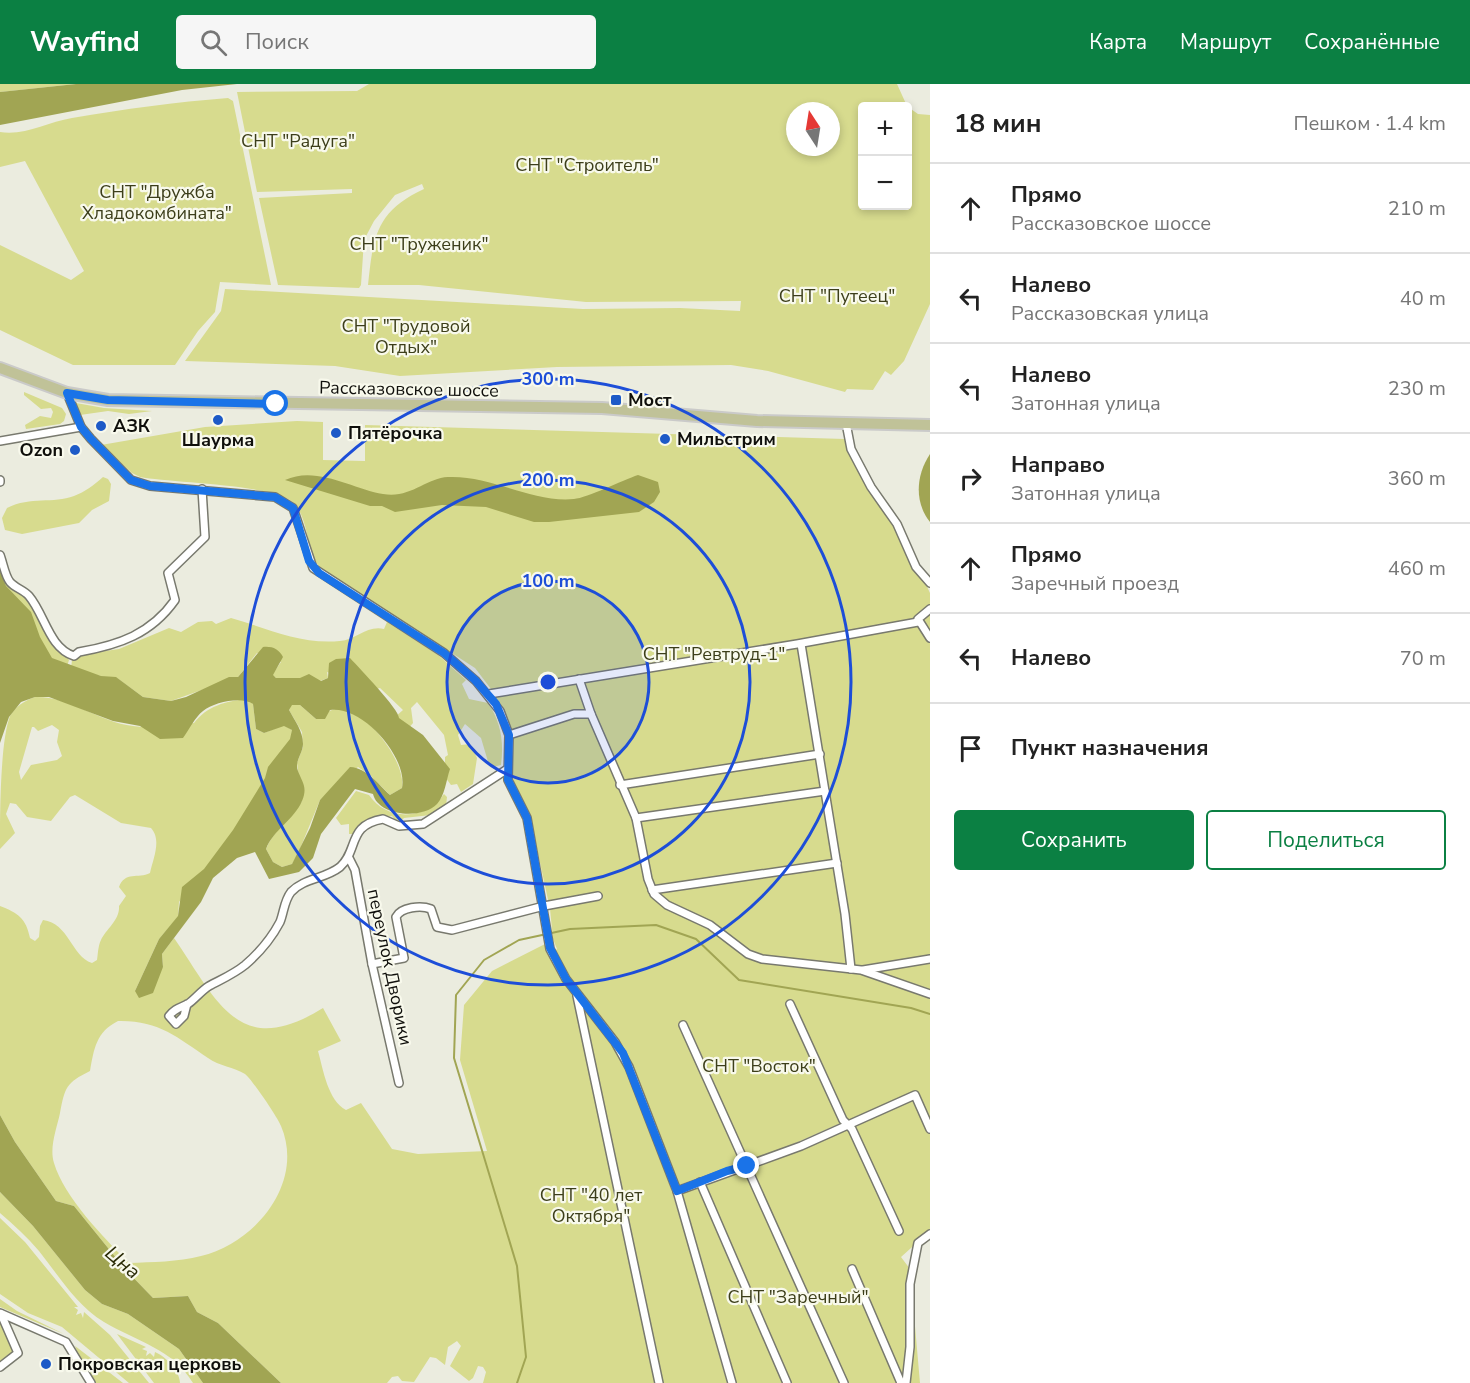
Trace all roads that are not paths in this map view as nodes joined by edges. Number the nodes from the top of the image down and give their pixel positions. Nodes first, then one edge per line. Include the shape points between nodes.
1 (0, 368) edge
2 (67, 393) junction
3 (846, 423) junction
4 (930, 424) edge
5 (81, 427) junction
6 (0, 441) edge
7 (202, 489) junction
8 (0, 555) edge
9 (930, 583) edge
10 (930, 609) edge
11 (918, 622) junction
12 (930, 638) edge
13 (801, 644) junction
14 (579, 679) junction
15 (489, 694) junction
16 (591, 714) junction
17 (509, 735) junction
18 (820, 754) junction
19 (506, 770) junction
20 (620, 785) junction
21 (825, 792) junction
22 (636, 818) junction
23 (349, 858) junction
24 (837, 863) junction
25 (652, 890) junction
26 (598, 896) dead end
27 (544, 906) junction
28 (930, 959) edge
29 (372, 964) junction
30 (851, 969) junction
31 (861, 970) junction
32 (576, 994) junction
33 (930, 994) edge
34 (187, 1004) dead end
35 (790, 1004) dead end
36 (683, 1026) dead end
37 (399, 1083) dead end
38 (848, 1125) junction
39 (930, 1129) edge
40 (747, 1166) junction
41 (700, 1182) junction
42 (677, 1191) junction
43 (899, 1231) dead end
44 (930, 1234) edge
45 (852, 1269) dead end
46 (1, 1314) edge
47 (0, 1367) edge
48 (91, 1383) edge
49 (659, 1383) edge
50 (732, 1383) edge
51 (787, 1383) edge
52 (844, 1383) edge
53 (903, 1383) edge

1 - 2 main road, Рассказовское шоссе
2 - 3 main road, Рассказовское шоссе via 108,400 163,402 602,408 757,421
2 - 5 street
3 - 4 main road, Рассказовское шоссе
3 - 9 street via 851,449 866,479 897,524 916,567
5 - 6 street
5 - 7 street via 131,480 150,486
7 - 8 street via 206,537 168,573 175,600 166,613 131,639 79,652 74,657 52,638 26,592 10,582
7 - 15 street via 275,497 290,504 314,568 444,653
10 - 11 street
11 - 12 street
11 - 13 street
13 - 14 street
13 - 18 street
14 - 15 street
14 - 16 street
15 - 17 street
16 - 17 street via 574,714
16 - 20 street
17 - 19 street
18 - 20 street
18 - 21 street
19 - 23 street via 423,824 399,826 383,819 364,826 355,836
19 - 27 street via 527,818
20 - 22 street
21 - 22 street
21 - 24 street
22 - 25 street
23 - 29 street, переулок Дворики via 355,870
23 - 34 street via 331,873 289,894 281,920 266,944 231,975
24 - 25 street
24 - 30 street
25 - 30 street via 661,901 710,925 755,956
26 - 27 street
27 - 29 street via 452,930 440,930 431,909 399,912 396,923 404,958
27 - 32 street via 550,948
28 - 31 street
29 - 37 street, переулок Дворики
30 - 31 street
31 - 33 street
32 - 42 street via 623,1053
32 - 49 street
35 - 38 street
36 - 40 street
38 - 39 street via 915,1095
38 - 40 street
38 - 43 street
40 - 41 street
40 - 52 street
41 - 42 street
41 - 51 street
42 - 50 street
44 - 53 street via 918,1243 910,1284 910,1347
45 - 53 street
46 - 47 street via 18,1353
46 - 48 street via 61,1338

